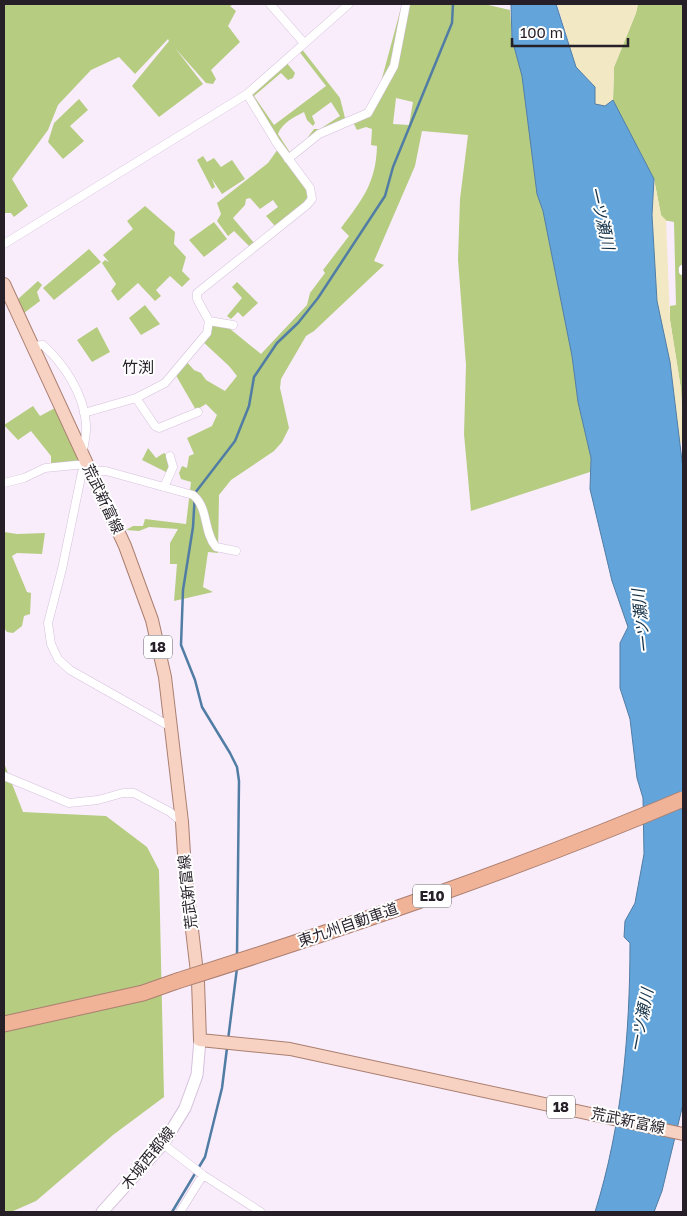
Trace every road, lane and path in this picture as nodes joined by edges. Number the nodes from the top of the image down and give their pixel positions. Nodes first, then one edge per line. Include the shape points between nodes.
1 (270, 4) edge
2 (349, 4) edge
3 (406, 4) edge
4 (304, 43) junction
5 (247, 94) junction
6 (288, 159) junction
7 (4, 244) edge
8 (4, 284) edge
9 (209, 321) junction
10 (233, 325) dead end
11 (31, 346) junction
12 (136, 398) junction
13 (198, 412) dead end
14 (84, 413) junction
15 (170, 456) dead end
16 (86, 463) junction
17 (4, 483) edge
18 (164, 487) junction
19 (236, 551) dead end
20 (170, 727) junction
21 (4, 776) edge
22 (683, 799) edge
23 (182, 822) junction
24 (4, 1024) edge
25 (200, 1040) junction
26 (683, 1134) edge
27 (163, 1144) junction
28 (204, 1175) junction
29 (102, 1212) edge
30 (180, 1212) edge
31 (260, 1212) edge

1 - 4 street
2 - 4 street
3 - 6 street via 394,66 368,113 319,134
4 - 5 street
5 - 6 street
5 - 7 street
6 - 9 street via 310,188 312,198 308,205 197,293
8 - 11 main road, 荒武新富線 / 18
9 - 10 street
9 - 12 street via 207,333 165,383
11 - 14 street via 43,345 65,369
11 - 16 main road, 荒武新富線 / 18
12 - 13 street via 159,428
12 - 14 street
14 - 16 street
15 - 18 street via 173,467
16 - 17 street via 45,468
16 - 18 street via 106,472
16 - 20 main road, 荒武新富線 / 18 via 125,546 152,620 165,677
16 - 20 street via 48,623 52,644 58,659 70,670
18 - 19 street via 193,495 200,501 210,541 216,547
20 - 23 main road, 荒武新富線 / 18
21 - 23 street via 69,803 134,793
22 - 24 highway, 東九州自動車道 / E10, bridge via 531,860 336,931 143,993
23 - 25 main road, 荒武新富線 / 18 via 198,980
25 - 26 main road, 荒武新富線 / 18 via 290,1049
25 - 27 main road, 木城西都線 via 197,1075 185,1108
27 - 28 street
27 - 29 main road, 木城西都線
28 - 30 street
28 - 31 street

